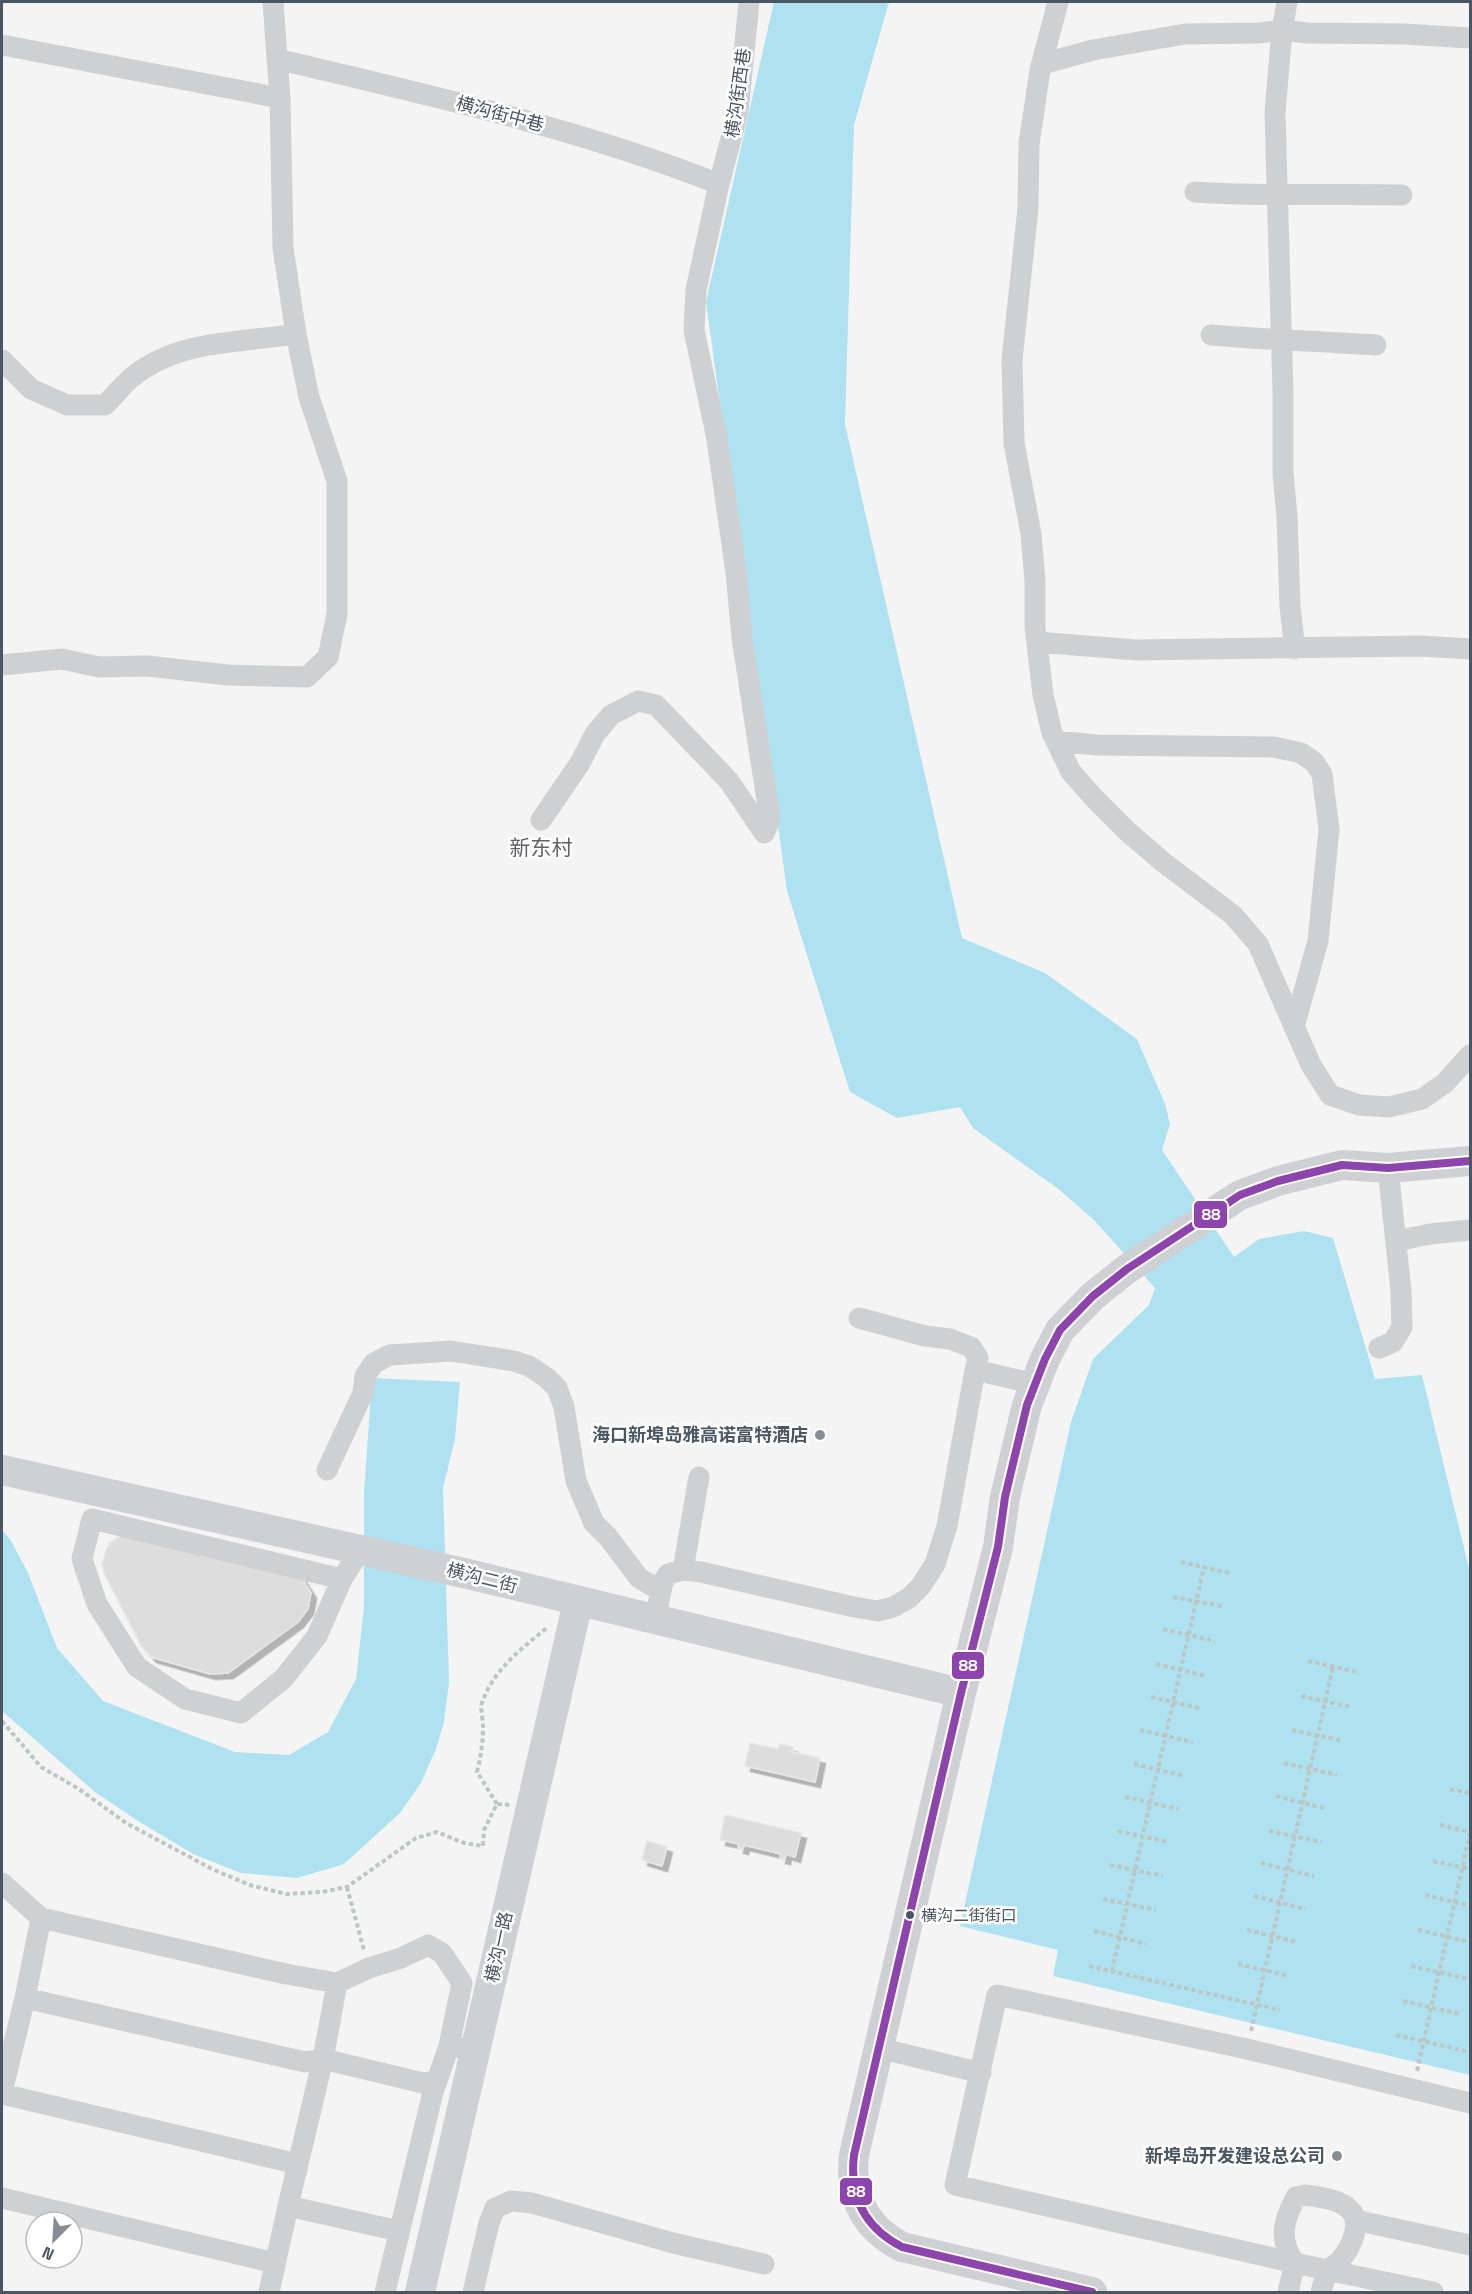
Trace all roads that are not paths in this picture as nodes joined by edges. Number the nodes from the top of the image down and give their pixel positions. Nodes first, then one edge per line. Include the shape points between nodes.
1 (273, 2) edge
2 (749, 2) edge
3 (1058, 2) edge
4 (1287, 2) edge
5 (1282, 30) junction
6 (1470, 38) edge
7 (2, 45) edge
8 (278, 59) junction
9 (1042, 64) junction
10 (280, 98) junction
11 (718, 184) junction
12 (1195, 192) dead end
13 (1277, 194) junction
14 (1402, 195) dead end
15 (296, 334) junction
16 (1210, 335) dead end
17 (1280, 341) junction
18 (1376, 345) dead end
19 (2, 360) edge
20 (1037, 642) junction
21 (1295, 649) junction
22 (1470, 649) edge
23 (2, 664) edge
24 (1056, 741) junction
25 (541, 820) dead end
26 (1294, 1027) junction
27 (1470, 1055) edge
28 (1470, 1161) edge
29 (1388, 1168) junction
30 (1470, 1230) edge
31 (1396, 1240) junction
32 (859, 1318) dead end
33 (1379, 1348) dead end
34 (975, 1370) junction
35 (1035, 1384) junction
36 (2, 1470) edge
37 (327, 1470) dead end
38 (699, 1477) dead end
39 (164, 1521) junction
40 (360, 1551) junction
41 (682, 1570) junction
42 (342, 1580) junction
43 (579, 1602) junction
44 (658, 1605) junction
45 (961, 1693) junction
46 (2, 1883) edge
47 (41, 1918) junction
48 (337, 1983) junction
49 (25, 1998) junction
50 (879, 2048) junction
51 (462, 2049) junction
52 (323, 2059) junction
53 (981, 2073) junction
54 (437, 2081) junction
55 (2, 2089) edge
56 (1470, 2103) edge
57 (298, 2164) junction
58 (2, 2198) edge
59 (288, 2206) junction
60 (1355, 2220) junction
61 (399, 2231) junction
62 (1470, 2245) edge
63 (275, 2263) junction
64 (1295, 2263) junction
65 (764, 2264) dead end
66 (1327, 2270) junction
67 (269, 2292) edge
68 (385, 2292) edge
69 (420, 2292) edge
70 (473, 2292) edge
71 (1092, 2292) edge
72 (1288, 2292) edge
73 (1321, 2292) edge
74 (1433, 2292) edge

1 - 8 street
2 - 11 street, 横沟街西巷 via 738,112
3 - 9 street
4 - 5 street
5 - 6 street
5 - 9 street via 1185,34 1093,50
5 - 13 street via 1275,113
7 - 10 street
8 - 10 street
8 - 11 street, 横沟街中巷 via 588,137
9 - 20 street via 1029,144 1028,219 1012,360 1014,443 1031,534
10 - 15 street via 284,248
11 - 25 street, 横沟街西巷 via 696,290 694,330 717,439 770,820 764,833 729,781 656,705 638,701 610,715
12 - 13 street
13 - 14 street
13 - 17 street
15 - 19 street via 187,348 160,359 132,378 105,405 68,405 31,389
15 - 23 street via 309,397 337,482 337,614 328,657 308,677 228,675 147,666 99,667 62,659
16 - 17 street
17 - 18 street
17 - 21 street via 1283,474
20 - 21 street via 1136,650
20 - 24 street via 1042,695
21 - 22 street
24 - 26 street via 1071,772 1120,824 1233,915 1258,944
24 - 26 street via 1274,747 1301,753 1314,762 1322,774 1329,829 1317,941
26 - 27 street via 1330,1095 1359,1105 1389,1107 1422,1099 1445,1083
28 - 29 street
29 - 31 street
29 - 35 street via 1342,1165 1278,1181 1240,1196 1126,1269 1093,1296 1060,1330
30 - 31 street
31 - 33 street via 1402,1327 1393,1342
32 - 34 street via 971,1347 978,1358
34 - 35 street
34 - 41 street via 947,1526 935,1564 909,1598 878,1611
35 - 45 street
36 - 39 street, 横沟二街
37 - 44 street via 363,1393 365,1376 374,1363 390,1355 451,1351 514,1360 529,1366 557,1389 564,1407 576,1481 594,1523
38 - 41 street
39 - 40 street, 横沟二街
39 - 42 street
39 - 42 street via 92,1519 82,1559 97,1604 136,1667 185,1699 242,1713 284,1678 318,1636
40 - 42 street
40 - 43 street, 横沟二街
41 - 44 street via 668,1574
43 - 44 street, 横沟二街
43 - 51 street, 横沟一路
44 - 45 street, 横沟二街
45 - 50 street
46 - 47 street
47 - 48 street
47 - 49 street
48 - 51 street via 428,1945 442,1953 462,1983
48 - 52 street
49 - 52 street via 305,2062
49 - 55 street
50 - 53 street
50 - 71 street via 853,2166 860,2205 874,2227 902,2247
51 - 54 street
51 - 69 street, 横沟一路
52 - 54 street via 423,2083
52 - 57 street
53 - 56 street via 997,1995 1247,2049
53 - 64 street via 955,2185
54 - 61 street
55 - 57 street
57 - 59 street
58 - 63 street
59 - 61 street
59 - 63 street
60 - 62 street
60 - 64 street via 1350,2210 1321,2197 1296,2198 1282,2233
60 - 66 street via 1347,2252
61 - 68 street
63 - 67 street
64 - 66 street
64 - 72 street
65 - 70 street via 511,2201 495,2208
66 - 73 street
66 - 74 street

